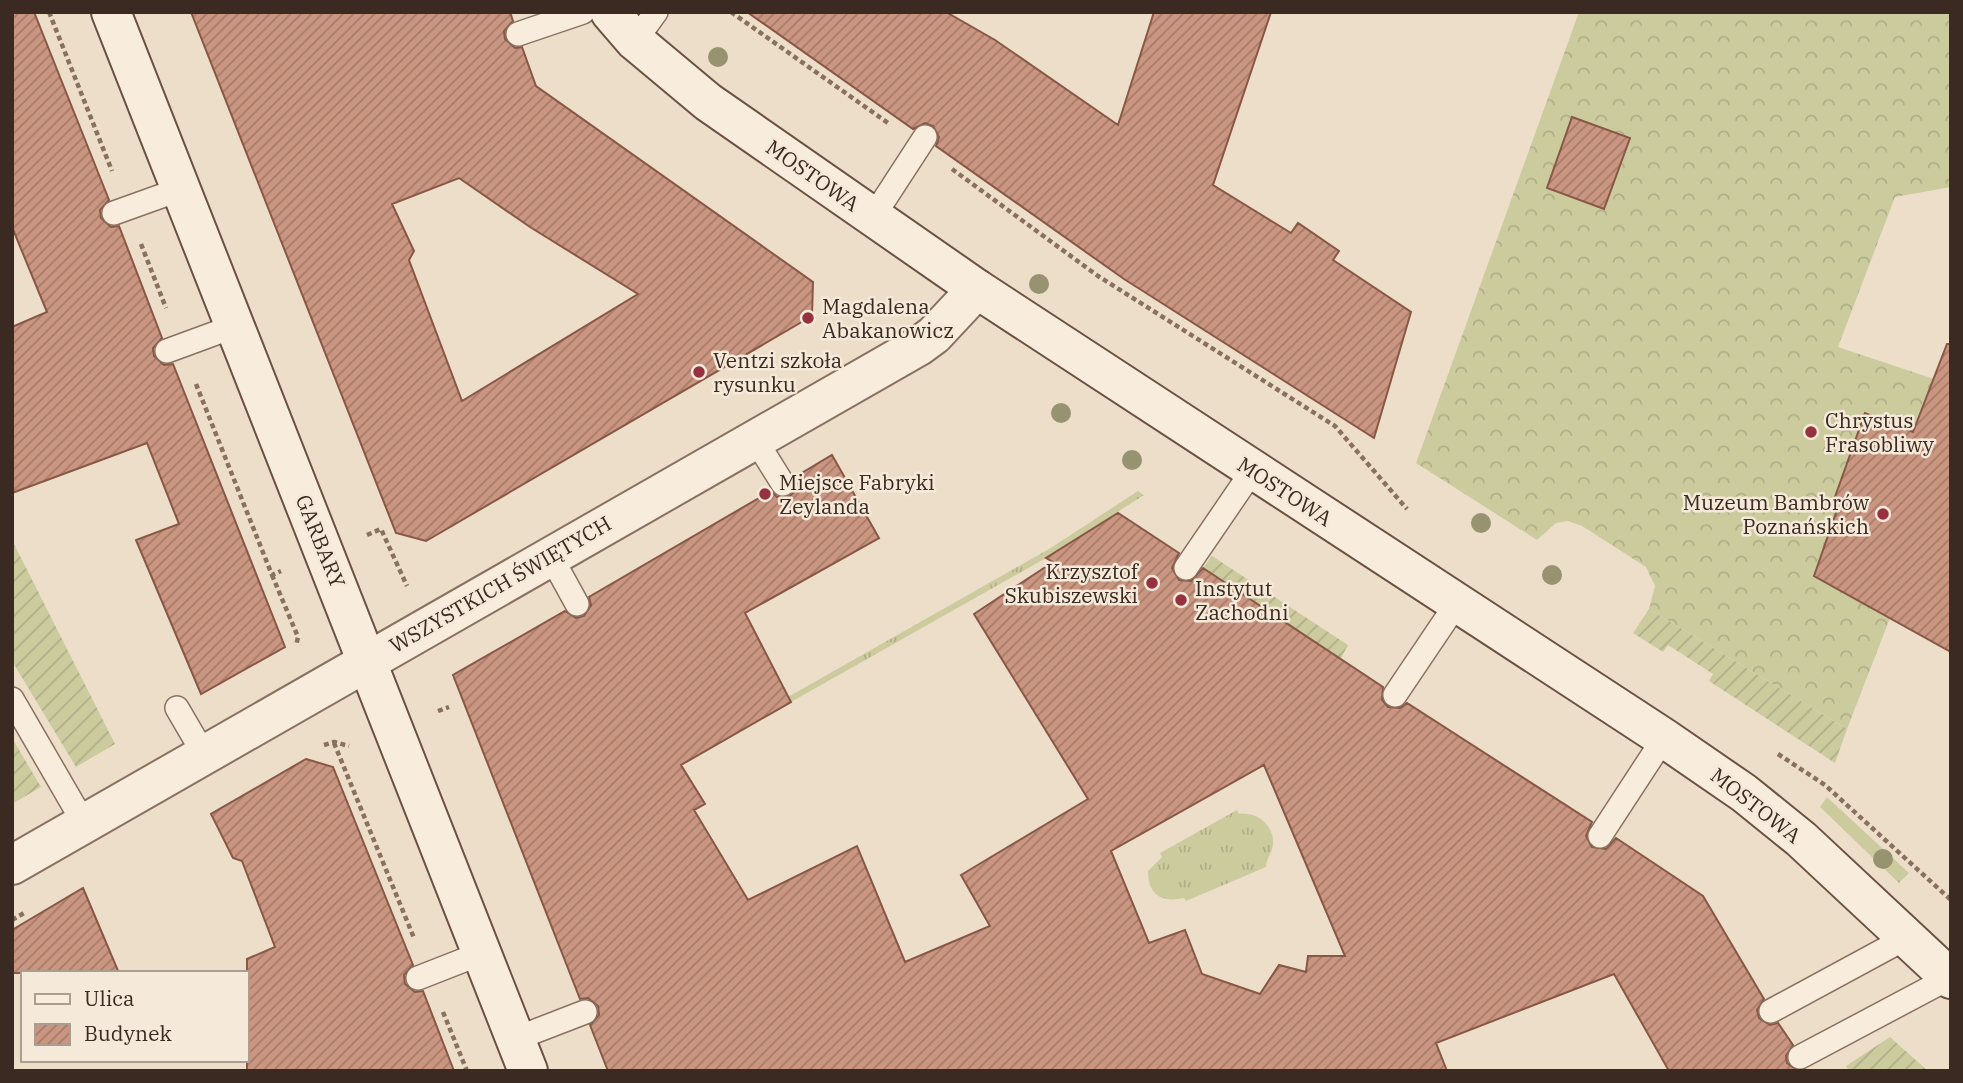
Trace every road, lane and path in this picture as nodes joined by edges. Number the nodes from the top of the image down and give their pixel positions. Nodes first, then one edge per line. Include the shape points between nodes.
1 (111, 12) edge
2 (583, 12) edge
3 (610, 12) edge
4 (731, 12) edge
5 (645, 27) edge
6 (518, 34) dead end
7 (922, 141) junction
8 (181, 189) junction
9 (114, 213) dead end
10 (873, 217) junction
11 (977, 289) junction
12 (235, 326) junction
13 (167, 351) dead end
14 (755, 439) junction
15 (1253, 470) junction
16 (783, 484) dead end
17 (1416, 519) dead end
18 (550, 555) junction
19 (1186, 568) dead end
20 (1457, 603) junction
21 (577, 604) dead end
22 (368, 660) junction
23 (312, 694) junction
24 (1395, 695) dead end
25 (12, 699) edge
26 (449, 707) dead end
27 (177, 708) dead end
28 (394, 730) junction
29 (1664, 738) junction
30 (334, 743) junction
31 (321, 745) dead end
32 (1768, 747) dead end
33 (205, 756) junction
34 (85, 825) junction
35 (1600, 836) dead end
36 (12, 865) edge
37 (1951, 900) edge
38 (36, 906) dead end
39 (12, 920) edge
40 (1906, 938) junction
41 (482, 953) junction
42 (423, 976) junction
43 (1950, 979) edge
44 (1771, 1011) dead end
45 (585, 1012) dead end
46 (522, 1055) edge
47 (1800, 1057) dead end
48 (467, 1071) edge

1 - 8 street, GARBARY
2 - 6 lane
3 - 5 street, MOSTOWA
4 - 7 path
5 - 10 street, MOSTOWA via 708,102
7 - 10 lane
7 - 17 path via 1098,276 1335,426
8 - 9 lane
8 - 12 street, GARBARY
10 - 11 street, MOSTOWA
11 - 14 street, WSZYSTKICH ŚWIĘTYCH via 927,341
11 - 15 street, MOSTOWA
12 - 13 lane
12 - 22 street, GARBARY
14 - 16 lane
14 - 18 street, WSZYSTKICH ŚWIĘTYCH
15 - 19 lane
15 - 20 street, MOSTOWA
18 - 21 lane
18 - 22 street, WSZYSTKICH ŚWIĘTYCH
20 - 24 lane
20 - 29 street, MOSTOWA
22 - 23 street, WSZYSTKICH ŚWIĘTYCH
22 - 28 street, GARBARY
23 - 30 path
23 - 33 street, WSZYSTKICH ŚWIĘTYCH
25 - 34 lane
26 - 28 path
27 - 33 lane
28 - 30 path via 352,747
28 - 41 street, GARBARY
29 - 35 lane
29 - 40 street, MOSTOWA via 1801,839
30 - 31 path
30 - 42 path
32 - 37 path via 1825,785
33 - 34 street, WSZYSTKICH ŚWIĘTYCH
34 - 36 street, WSZYSTKICH ŚWIĘTYCH
38 - 39 path
40 - 43 street, MOSTOWA
40 - 44 lane
41 - 42 lane
41 - 46 street, GARBARY
42 - 48 path
43 - 47 lane
45 - 46 lane

